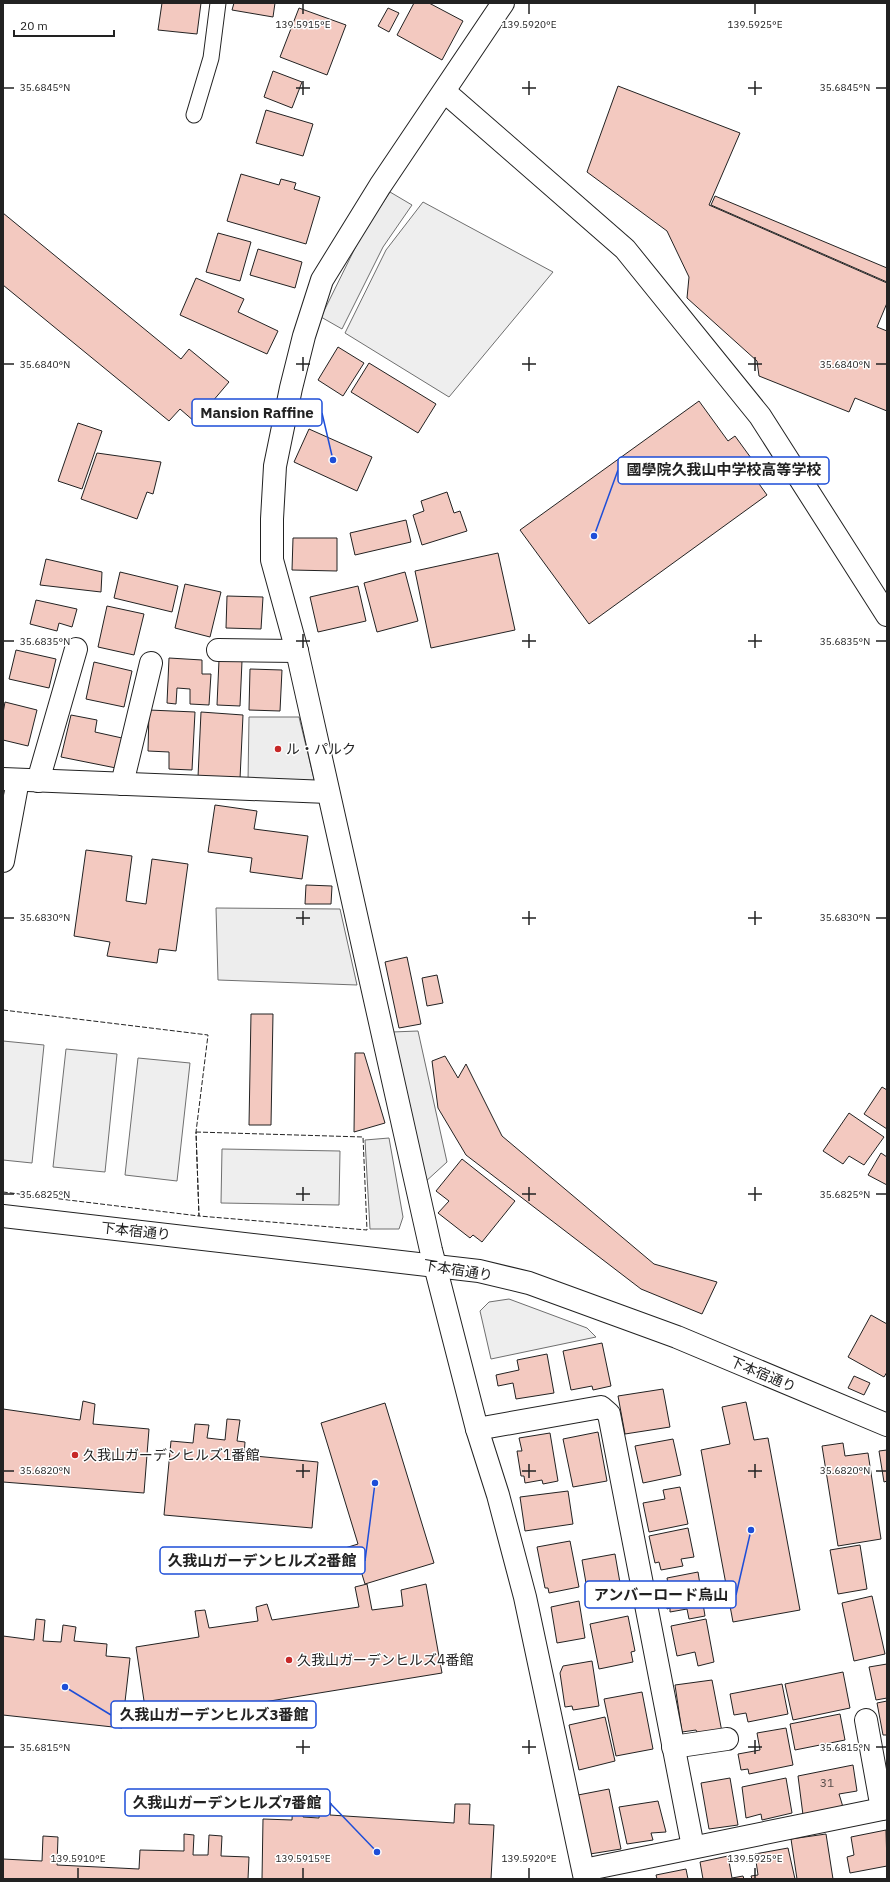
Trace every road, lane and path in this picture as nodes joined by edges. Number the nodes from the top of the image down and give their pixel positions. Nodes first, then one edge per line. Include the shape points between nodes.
1 (218, 3) edge
2 (503, 3) edge
3 (445, 92) junction
4 (194, 115) dead end
5 (887, 615) edge
6 (76, 649) dead end
7 (218, 650) dead end
8 (296, 651) junction
9 (151, 663) dead end
10 (20, 780) edge
11 (122, 784) junction
12 (328, 792) junction
13 (3, 861) edge
14 (3, 1216) edge
15 (434, 1265) junction
16 (887, 1425) edge
17 (477, 1429) junction
18 (866, 1720) dead end
19 (727, 1739) dead end
20 (673, 1747) junction
21 (884, 1809) edge
22 (693, 1847) junction
23 (584, 1875) edge

1 - 4 lane via 211,58
2 - 3 street
3 - 5 street via 625,249 760,416
3 - 8 street via 380,186 322,280 300,351 275,466 272,519 272,560
6 - 10 street
7 - 8 street
8 - 12 street
9 - 11 street
10 - 11 street
10 - 13 street
11 - 12 street
12 - 15 street
14 - 15 street, 下本宿通り
15 - 16 street, 下本宿通り via 479,1271 529,1283 676,1337
15 - 17 street
17 - 20 street via 601,1407 609,1414
17 - 23 street via 498,1495 525,1597
18 - 21 street
19 - 20 street
20 - 22 street
21 - 22 street
22 - 23 street

